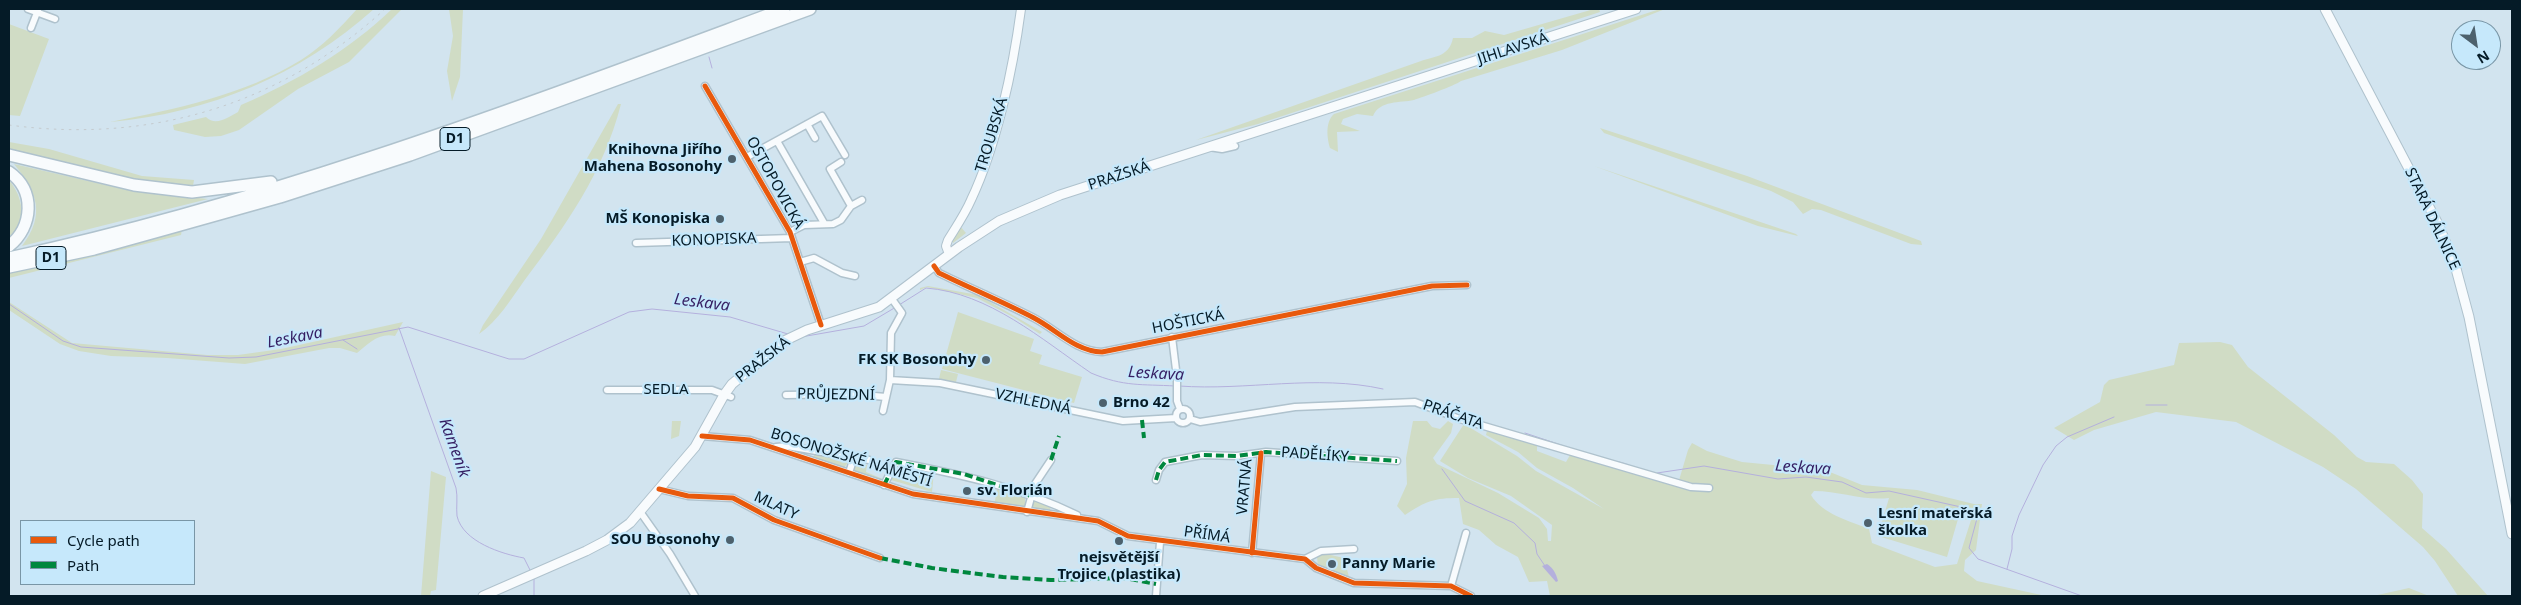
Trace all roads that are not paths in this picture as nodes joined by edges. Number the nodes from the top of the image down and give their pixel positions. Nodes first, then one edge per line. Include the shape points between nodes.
1 (28, 9) edge
2 (784, 9) edge
3 (810, 9) edge
4 (1021, 9) edge
5 (1636, 9) edge
6 (2325, 9) edge
7 (38, 10) edge
8 (56, 19) dead end
9 (31, 28) dead end
10 (706, 86) dead end
11 (1389, 88) joint
12 (807, 124) junction
13 (815, 138) dead end
14 (777, 141) junction
15 (1235, 146) dead end
16 (1207, 147) junction
17 (845, 155) dead end
18 (9, 156) edge
19 (747, 157) junction
20 (841, 162) dead end
21 (349, 166) junction
22 (9, 172) edge
23 (862, 200) dead end
24 (851, 206) junction
25 (824, 223) junction
26 (791, 235) junction
27 (636, 244) dead end
28 (9, 246) edge
29 (94, 249) junction
30 (949, 254) junction
31 (9, 258) edge
32 (800, 262) junction
33 (934, 266) junction
34 (9, 267) edge
35 (9, 273) edge
36 (855, 276) dead end
37 (1467, 285) dead end
38 (896, 304) junction
39 (822, 325) junction
40 (1172, 338) junction
41 (890, 380) junction
42 (607, 390) dead end
43 (786, 395) dead end
44 (728, 396) junction
45 (886, 397) junction
46 (1180, 409) junction
47 (883, 411) dead end
48 (1176, 418) junction
49 (1190, 419) junction
50 (702, 436) junction
51 (772, 447) junction
52 (810, 449) junction
53 (1261, 453) junction
54 (854, 457) junction
55 (807, 459) junction
56 (869, 460) dead end
57 (1052, 460) dead end
58 (1397, 461) dead end
59 (849, 473) junction
60 (1156, 480) dead end
61 (1035, 484) dead end
62 (884, 485) junction
63 (1709, 488) dead end
64 (660, 489) junction
65 (1032, 494) junction
66 (1027, 512) junction
67 (641, 513) junction
68 (1083, 518) junction
69 (1110, 526) joint
70 (1466, 533) dead end
71 (2512, 534) edge
72 (1160, 542) junction
73 (1354, 549) dead end
74 (1322, 551) junction
75 (1252, 554) junction
76 (1349, 554) dead end
77 (880, 558) dead end
78 (1305, 559) junction
79 (1451, 586) junction
80 (483, 596) edge
81 (695, 596) edge
82 (1156, 596) edge
83 (1471, 596) edge

1 - 7 street
2 - 21 highway, D1
3 - 29 highway, D1 via 410,156 280,197
4 - 30 street, TROUBSKÁ via 996,131 972,197 948,240
5 - 11 main road, JIHLAVSKÁ
6 - 71 main road, STARÁ DÁLNICE via 2438,224 2455,264 2469,317
7 - 8 street
7 - 9 street
10 - 19 street, OSTOPOVICKÁ
11 - 16 main road, PRAŽSKÁ
12 - 13 street
12 - 14 street
12 - 17 street via 822,116
14 - 19 street
14 - 25 street
15 - 16 street, PRAŽSKÁ via 1222,149
16 - 30 main road, PRAŽSKÁ via 1025,208
18 - 21 highway via 134,185 192,192 266,184
19 - 26 street, OSTOPOVICKÁ
20 - 24 street via 830,169
21 - 31 highway, D1 via 202,210
22 - 28 highway via 22,185 29,209 22,232
23 - 24 street, KONOPISKA
24 - 25 street, KONOPISKA via 841,220 833,224
25 - 26 street, KONOPISKA via 804,225
26 - 27 street, KONOPISKA
26 - 32 street, OSTOPOVICKÁ
29 - 34 highway, D1
29 - 35 highway
30 - 33 main road, PRAŽSKÁ
32 - 36 street via 814,258
32 - 39 street, OSTOPOVICKÁ
33 - 38 main road, PRAŽSKÁ
33 - 40 street, HOŠTICKÁ via 939,273 1034,318 1084,349 1102,352
37 - 40 street, HOŠTICKÁ via 1427,287
38 - 39 main road, PRAŽSKÁ
38 - 41 street via 902,313 891,333
39 - 44 main road, PRAŽSKÁ via 784,341 751,366
40 - 46 street via 1176,401
41 - 45 street
41 - 48 street, VZHLEDNÁ via 940,383 1123,420
42 - 44 street, SEDLA via 712,390
43 - 45 street, PRŮJEZDNÍ
44 - 50 main road, PRAŽSKÁ
45 - 47 street
46 - 48 street
46 - 49 street via 1188,411
48 - 49 street via 1183,424
49 - 63 street, PRÁČATA via 1200,422 1295,407 1415,402 1460,419 1692,487
50 - 51 street, BOSONOŽSKÉ NÁMĚSTÍ via 750,440
50 - 64 main road, PRAŽSKÁ
51 - 52 street, BOSONOŽSKÉ NÁMĚSTÍ
51 - 55 street, BOSONOŽSKÉ NÁMĚSTÍ
52 - 54 street, BOSONOŽSKÉ NÁMĚSTÍ
52 - 55 street, BOSONOŽSKÉ NÁMĚSTÍ
53 - 58 street, PADĚLÍKY
53 - 60 street, PADĚLÍKY via 1202,456 1165,462
53 - 75 street, VRATNÁ
54 - 56 street, BOSONOŽSKÉ NÁMĚSTÍ
54 - 59 street, BOSONOŽSKÉ NÁMĚSTÍ
55 - 59 street, BOSONOŽSKÉ NÁMĚSTÍ
57 - 61 street
59 - 62 street, BOSONOŽSKÉ NÁMĚSTÍ
62 - 65 street, BOSONOŽSKÉ NÁMĚSTÍ via 896,462 964,474
62 - 66 street, BOSONOŽSKÉ NÁMĚSTÍ via 913,494
64 - 67 main road, PRAŽSKÁ
64 - 77 street, MLATY via 688,496 733,498 774,520
65 - 66 street
65 - 68 street, BOSONOŽSKÉ NÁMĚSTÍ
66 - 68 street, BOSONOŽSKÉ NÁMĚSTÍ
67 - 80 main road, PRAŽSKÁ via 598,545
67 - 81 street
68 - 69 street, BOSONOŽSKÉ NÁMĚSTÍ
69 - 72 street, PŘÍMÁ via 1128,536
70 - 79 street
72 - 75 street, PŘÍMÁ
72 - 82 street
73 - 74 street
74 - 76 street
74 - 78 street
75 - 78 street, PŘÍMÁ
78 - 79 street via 1316,568 1354,583
79 - 83 street

